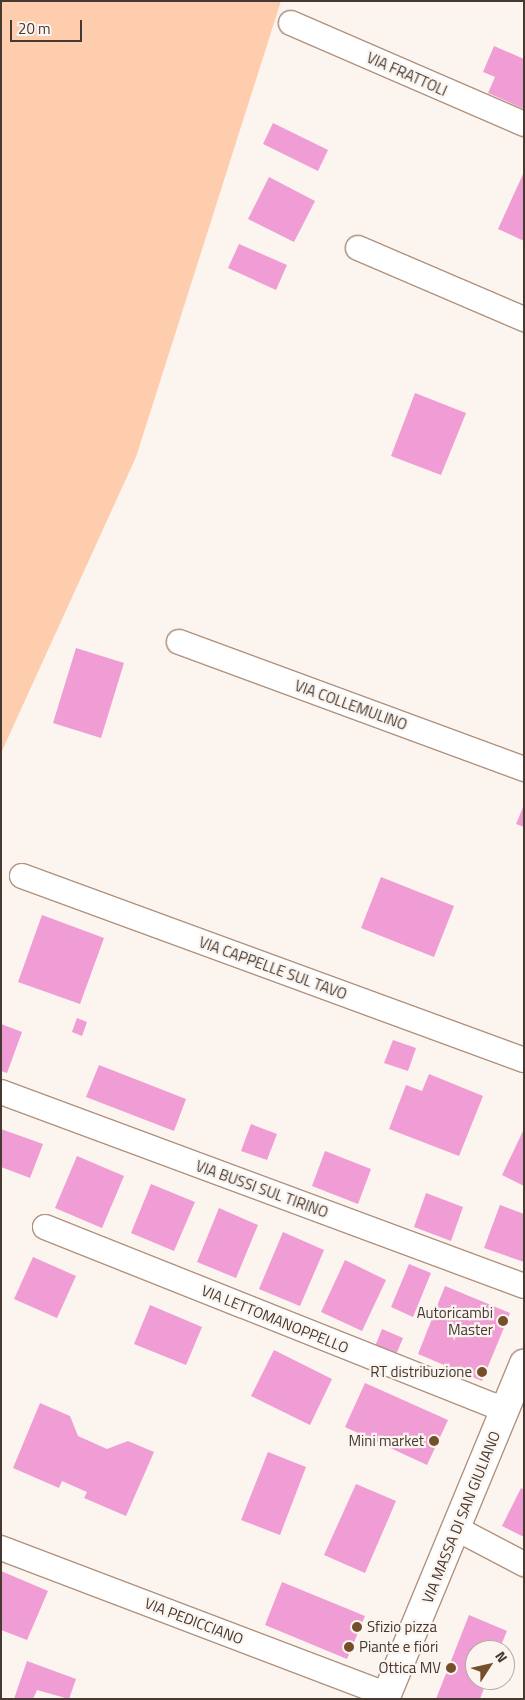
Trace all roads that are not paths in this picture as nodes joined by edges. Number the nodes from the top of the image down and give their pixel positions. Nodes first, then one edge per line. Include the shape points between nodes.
1 (291, 23) dead end
2 (524, 124) edge
3 (358, 248) dead end
4 (524, 319) edge
5 (179, 642) dead end
6 (524, 769) edge
7 (22, 876) dead end
8 (524, 1060) edge
9 (1, 1092) edge
10 (45, 1227) dead end
11 (524, 1286) edge
12 (524, 1364) edge
13 (505, 1410) junction
14 (457, 1529) junction
15 (1, 1548) edge
16 (524, 1564) edge
17 (386, 1697) edge

1 - 2 street, VIA FRATTOLI
3 - 4 street
5 - 6 street, VIA COLLEMULINO
7 - 8 street, VIA CAPPELLE SUL TAVO
9 - 11 street, VIA BUSSI SUL TIRINO
10 - 13 street, VIA LETTOMANOPPELLO
12 - 13 street, VIA MASSA DI SAN GIULIANO
13 - 14 street, VIA MASSA DI SAN GIULIANO
14 - 16 street
14 - 17 street, VIA MASSA DI SAN GIULIANO
15 - 17 street, VIA PEDICCIANO

